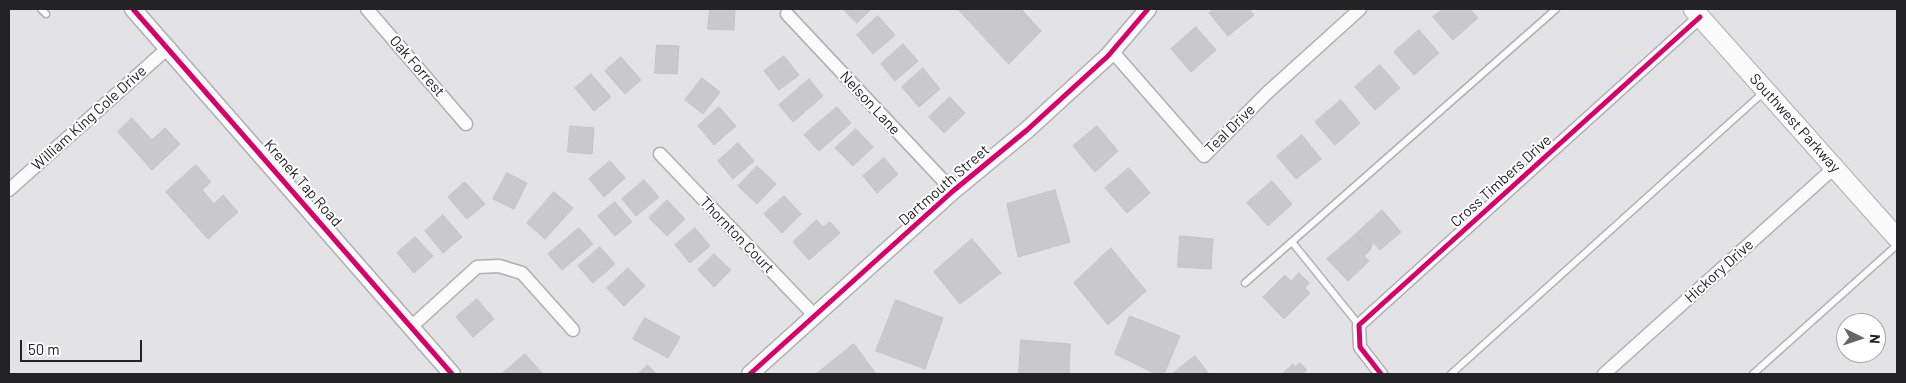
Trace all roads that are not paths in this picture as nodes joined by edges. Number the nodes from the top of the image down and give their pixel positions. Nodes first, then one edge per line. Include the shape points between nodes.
1 (134, 9) edge
2 (367, 9) edge
3 (1148, 9) edge
4 (1360, 9) edge
5 (1556, 9) edge
6 (1696, 13) edge
7 (787, 14) dead end
8 (169, 47) junction
9 (1112, 51) junction
10 (1766, 90) junction
11 (466, 124) dead end
12 (660, 154) dead end
13 (1835, 167) junction
14 (9, 190) edge
15 (954, 192) junction
16 (1897, 238) edge
17 (1292, 242) junction
18 (1897, 245) edge
19 (1245, 284) dead end
20 (815, 316) junction
21 (1359, 325) junction
22 (410, 327) junction
23 (573, 330) dead end
24 (452, 374) edge
25 (750, 374) edge
26 (1382, 374) edge
27 (1451, 374) edge
28 (1604, 374) edge
29 (1753, 374) edge

1 - 8 street, Krenek Tap Road
2 - 11 street, Oak Forrest
3 - 9 street, Dartmouth Street
4 - 9 street, Teal Drive via 1268,92 1204,156
5 - 17 lane
6 - 10 main road, Southwest Parkway
6 - 21 street, Cross Timbers Drive
7 - 15 street, Nelson Lane
8 - 14 street, William King Cole Drive
8 - 22 street, Krenek Tap Road
9 - 15 street, Dartmouth Street
10 - 13 main road, Southwest Parkway
10 - 27 lane
12 - 20 street, Thornton Court
13 - 16 main road, Southwest Parkway
13 - 28 street, Hickory Drive
15 - 20 street, Dartmouth Street
17 - 19 lane
17 - 21 lane
18 - 29 lane
20 - 25 street, Dartmouth Street
21 - 26 street via 1360,347
22 - 23 street via 477,268 499,266 522,274
22 - 24 street, Krenek Tap Road

